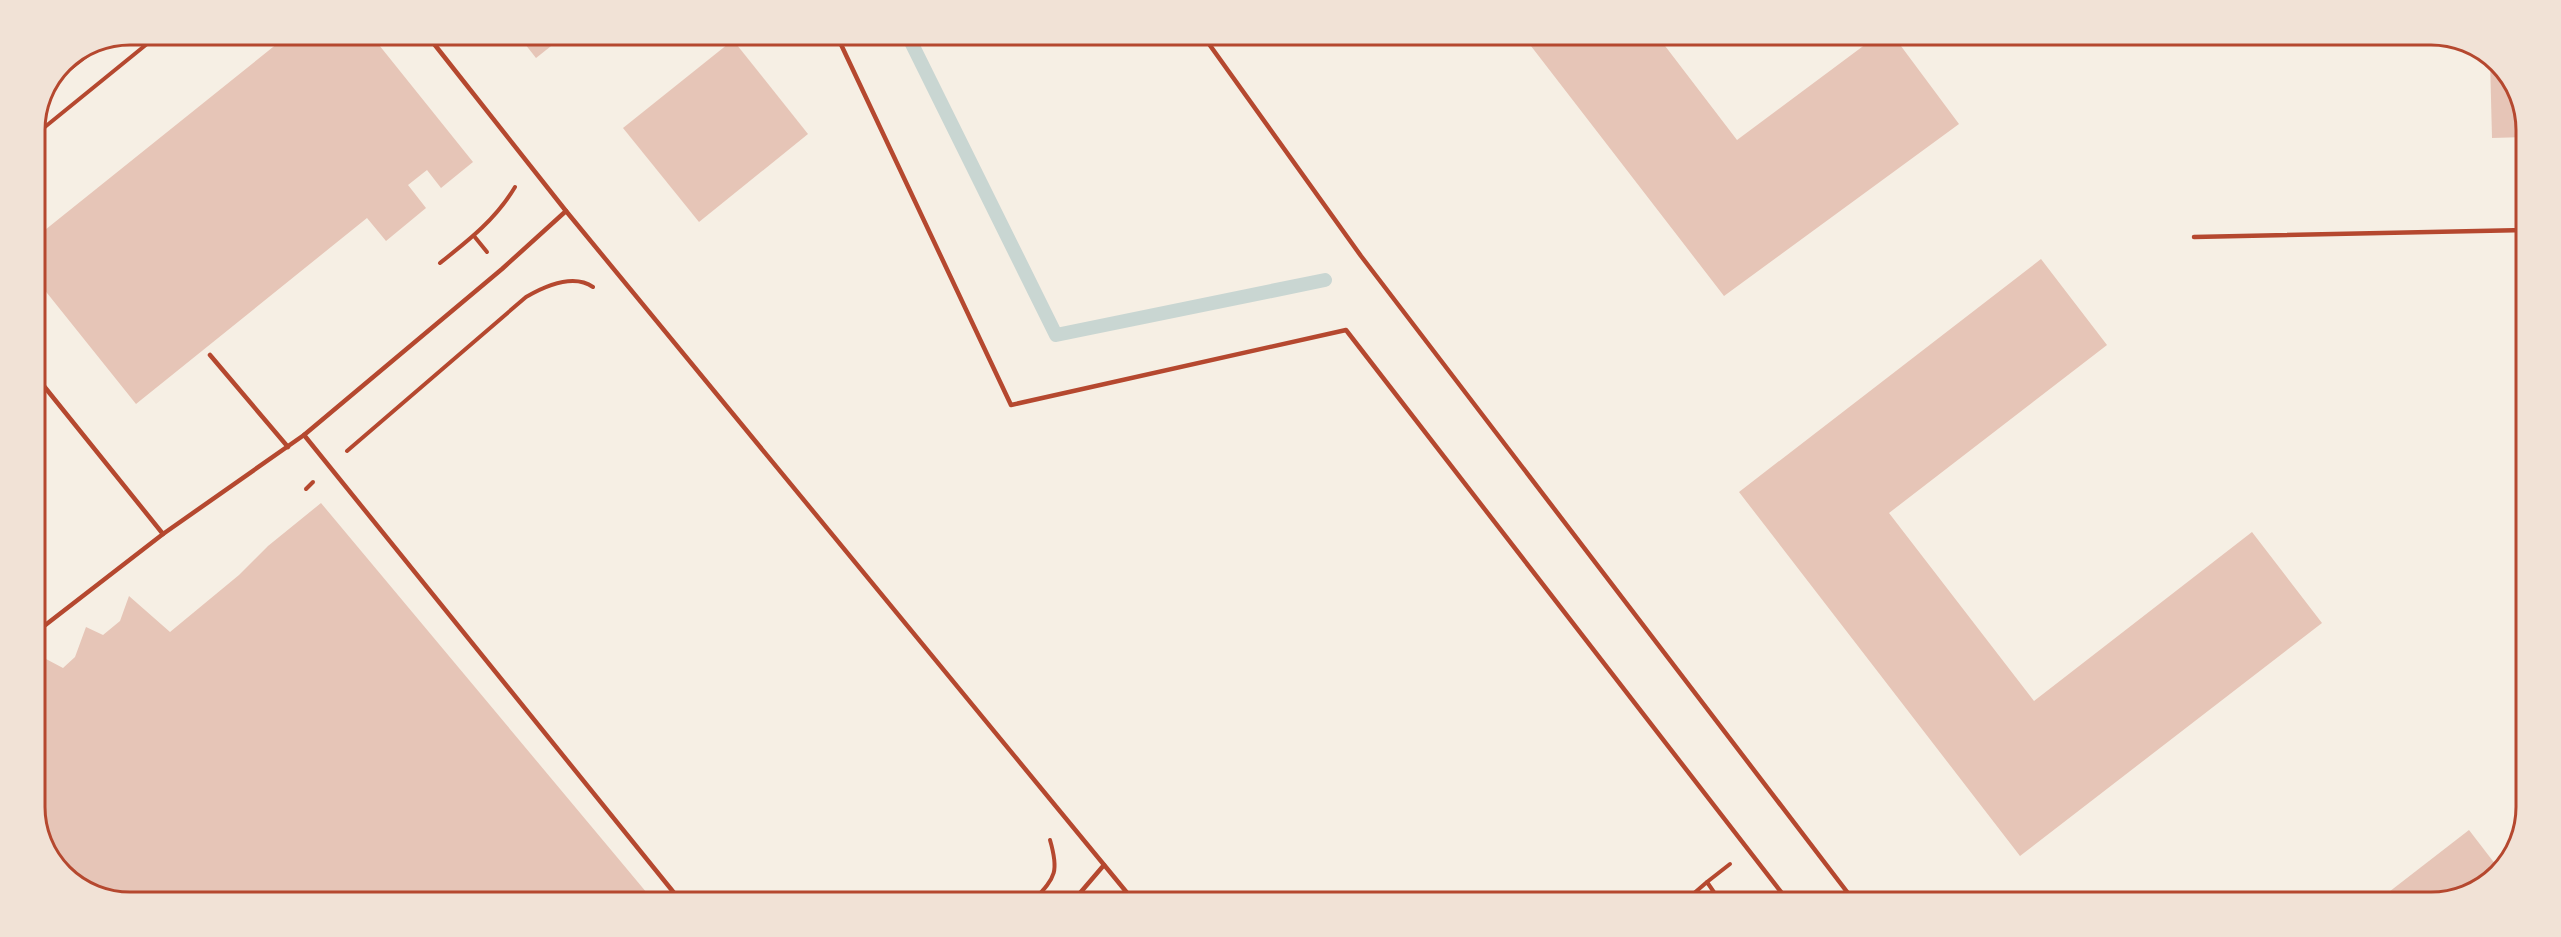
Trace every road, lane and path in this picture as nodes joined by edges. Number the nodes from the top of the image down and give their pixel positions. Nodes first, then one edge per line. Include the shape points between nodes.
1 (145, 45) edge
2 (435, 45) edge
3 (841, 45) edge
4 (1210, 45) edge
5 (45, 126) edge
6 (513, 178) dead end
7 (566, 212) junction
8 (2516, 230) edge
9 (2194, 237) dead end
10 (440, 263) dead end
11 (600, 292) dead end
12 (210, 355) dead end
13 (45, 387) edge
14 (304, 435) junction
15 (288, 447) junction
16 (329, 468) junction
17 (306, 489) dead end
18 (163, 534) junction
19 (45, 625) edge
20 (1050, 838) dead end
21 (1104, 865) junction
22 (673, 892) edge
23 (1042, 892) edge
24 (1081, 892) edge
25 (1126, 892) edge
26 (1695, 892) edge
27 (1714, 892) edge
28 (1781, 892) edge
29 (1847, 892) edge

1 - 5 path
2 - 7 lane
3 - 28 lane via 1011,405 1346,330
4 - 29 lane via 1361,256
6 - 10 path via 516,186 502,209
7 - 14 lane
7 - 21 lane
8 - 9 lane
11 - 16 path via 586,282 563,281 526,297
12 - 15 lane
13 - 18 lane
14 - 15 lane
14 - 16 lane
15 - 18 lane
16 - 17 path
16 - 22 lane
18 - 19 lane
20 - 23 path via 1056,862 1053,880
21 - 24 lane
21 - 25 lane
26 - 27 path via 1707,882

